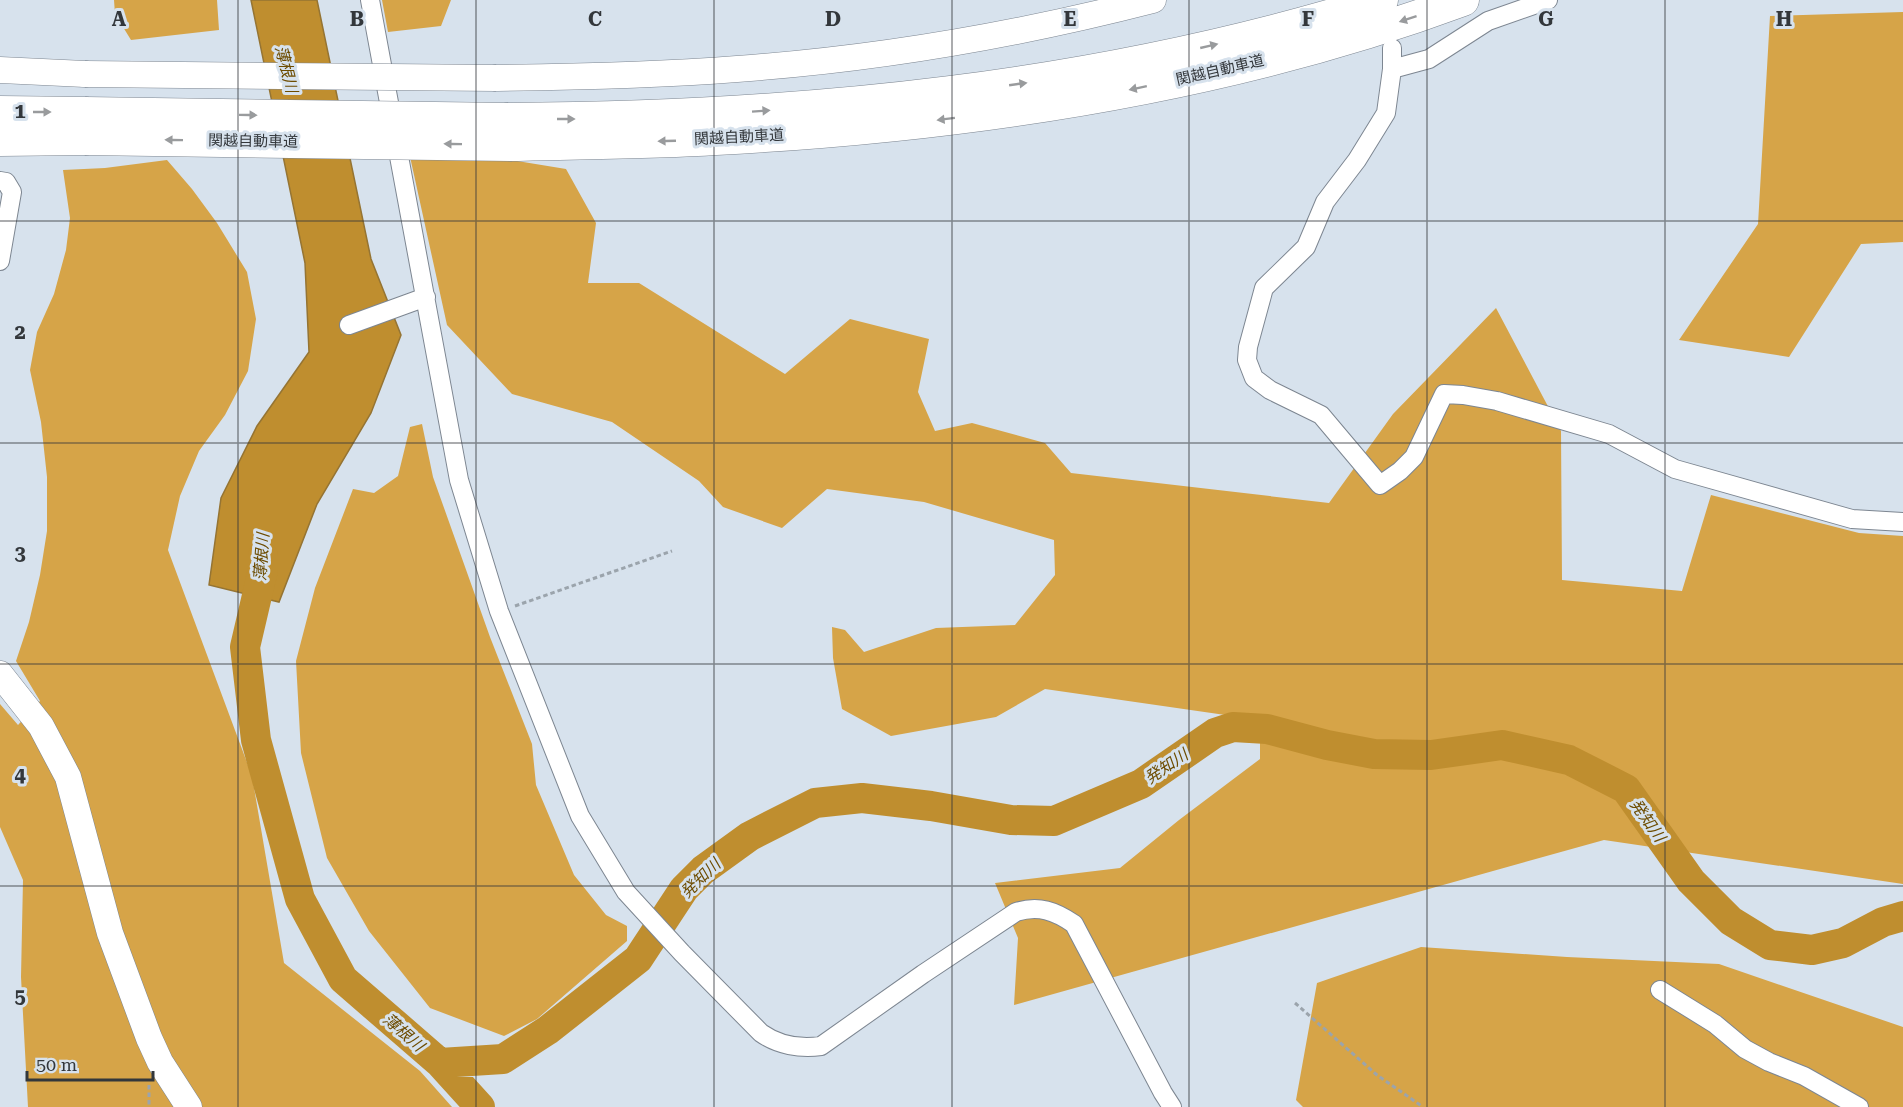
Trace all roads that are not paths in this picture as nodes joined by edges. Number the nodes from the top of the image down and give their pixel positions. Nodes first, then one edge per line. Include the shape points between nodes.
1 (370, 0) edge
2 (1153, 0) edge
3 (1382, 0) edge
4 (1463, 0) edge
5 (1548, 0) edge
6 (1392, 48) dead end
7 (1392, 69) junction
8 (0, 70) edge
9 (0, 112) edge
10 (85, 126) junction
11 (510, 132) junction
12 (0, 140) edge
13 (0, 180) edge
14 (0, 261) edge
15 (426, 297) junction
16 (349, 325) dead end
17 (1903, 522) edge
18 (0, 674) edge
19 (1660, 990) dead end
20 (189, 1107) edge
21 (1172, 1107) edge
22 (1859, 1107) edge

1 - 15 street
2 - 8 street, bridge via 1072,21 966,41 739,69 496,78
11 -> 3 highway, 関越自動車道 via 614,118 815,107 1018,84 1227,42
4 -> 11 highway, 関越自動車道 via 1338,41 1237,68 1026,109 772,135 646,142
5 - 7 street via 1488,21 1429,60
6 - 7 street
7 - 17 street via 1386,113 1374,135 1325,202 1306,247 1264,288 1248,347 1247,360 1254,378 1321,416 1380,485 1414,457 1444,394 1463,395 1609,434 1675,470 1852,519
9 -> 10 highway, 関越自動車道
10 - 11 highway, 関越自動車道, bridge
10 - 12 highway, 関越自動車道
13 - 14 street via 12,192
15 - 16 street
15 - 21 street via 459,480 499,611 579,816 626,892 682,953 761,1033 798,1047 821,1046 1016,912 1031,908 1062,915 1074,924
18 - 20 street via 41,726 68,777 110,933 148,1038
19 - 22 street via 1745,1048

